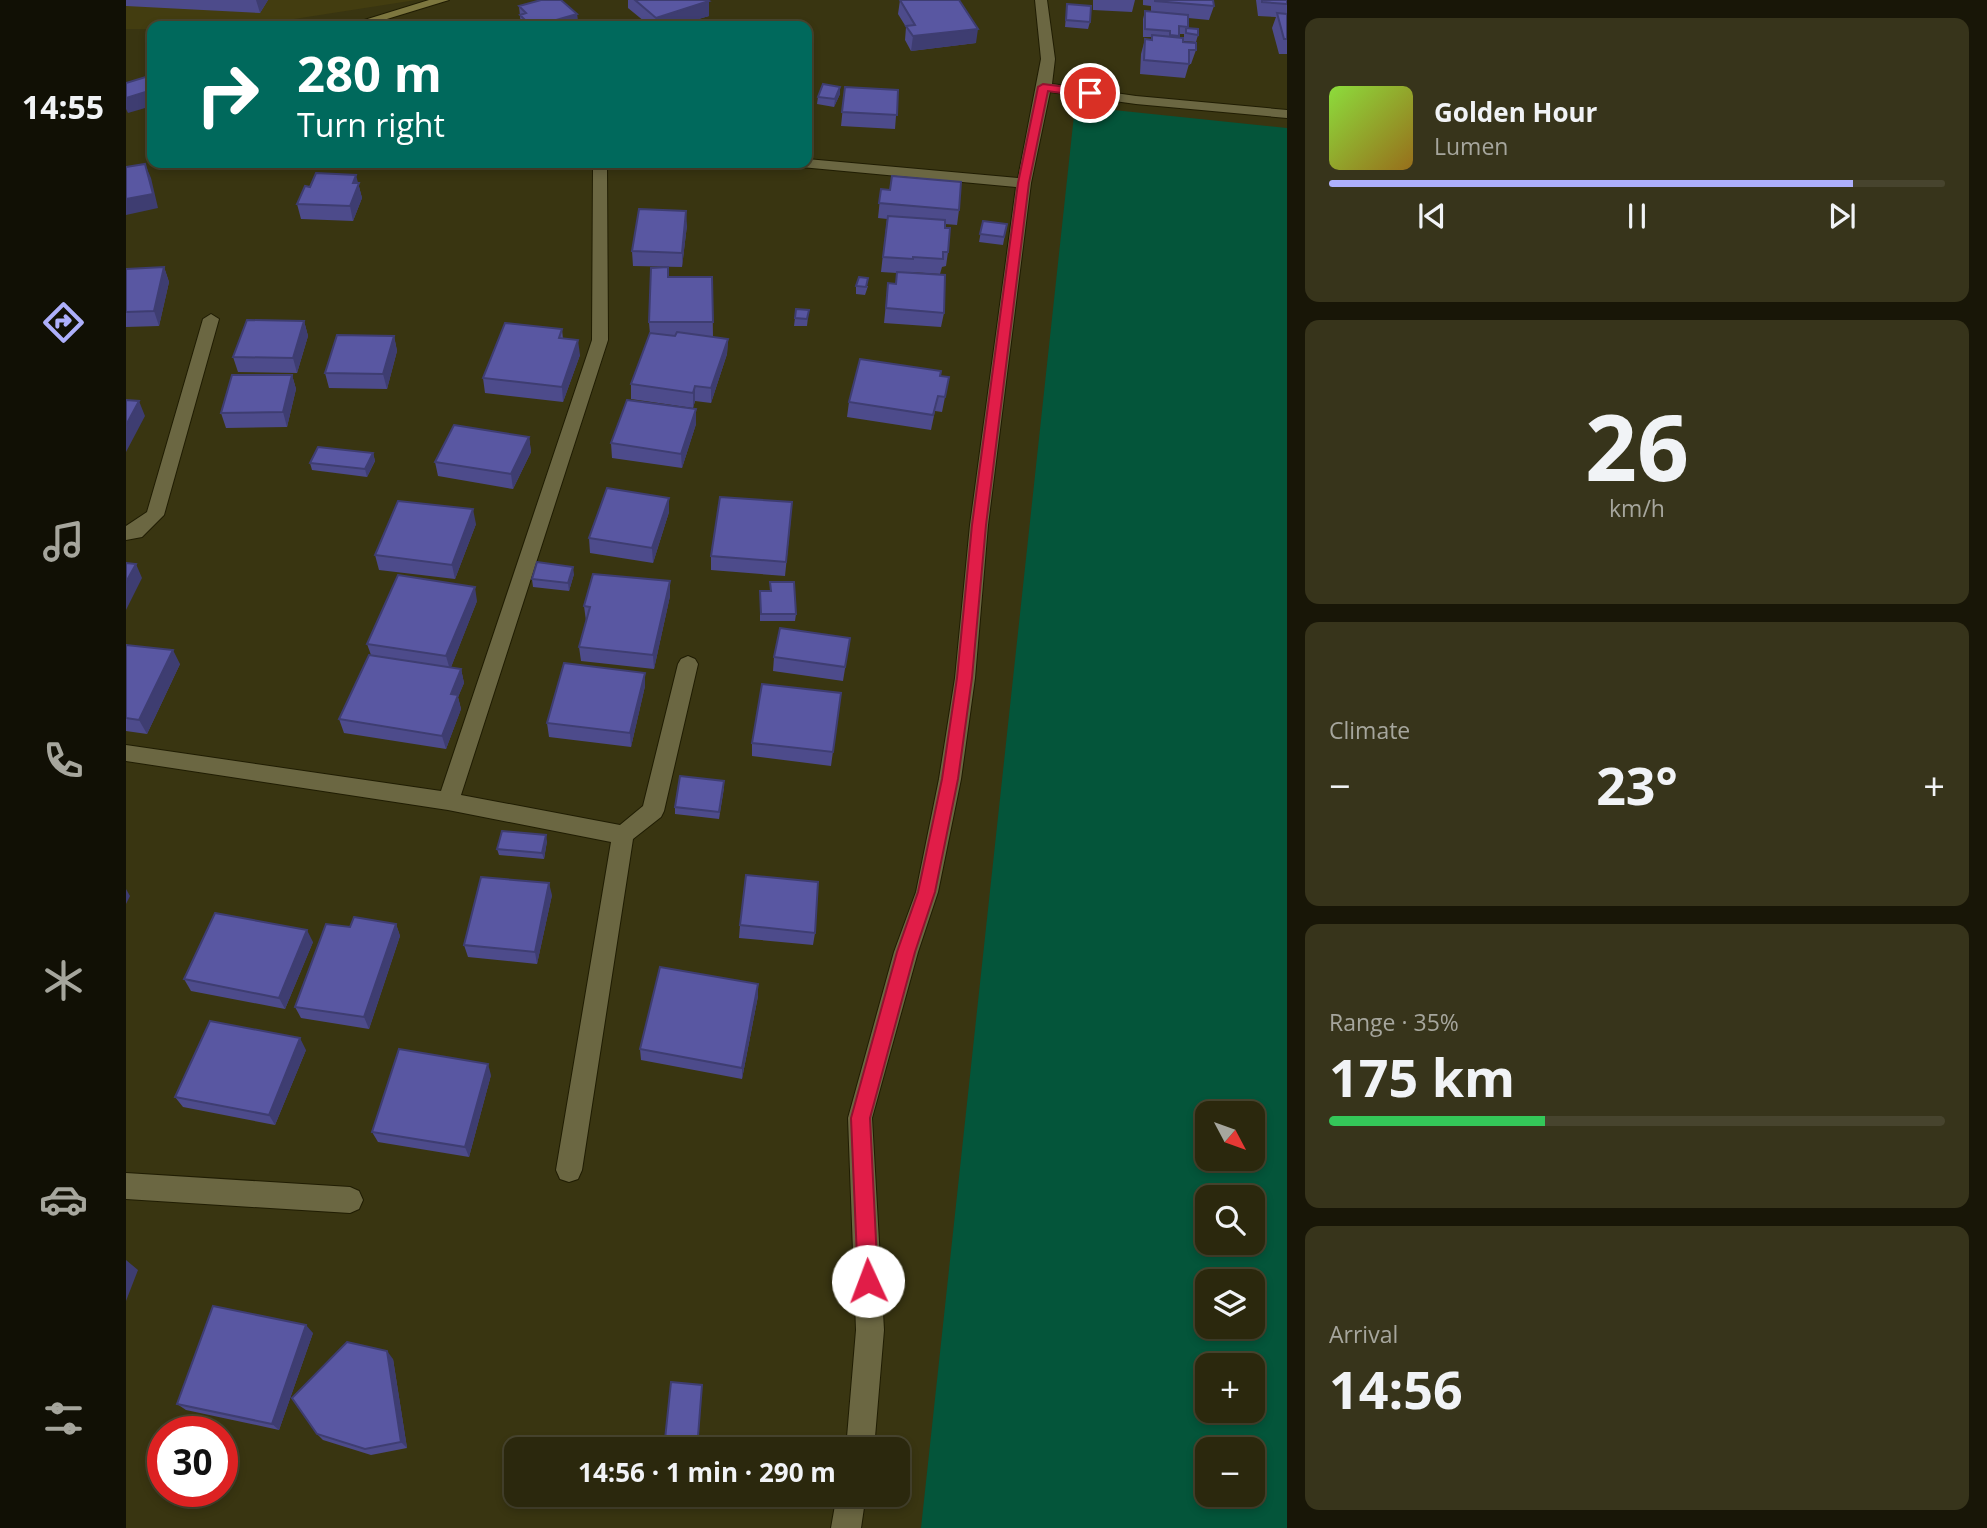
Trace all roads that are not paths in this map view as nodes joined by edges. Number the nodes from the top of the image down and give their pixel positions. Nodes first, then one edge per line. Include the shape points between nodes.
1 (443, 0) edge
2 (1041, 0) edge
3 (369, 21) edge
4 (1043, 87) junction
5 (1287, 114) edge
6 (812, 164) edge
7 (600, 168) edge
8 (1024, 183) junction
9 (211, 319) dead end
10 (126, 533) edge
11 (688, 664) dead end
12 (126, 753) edge
13 (448, 801) junction
14 (623, 835) junction
15 (569, 1170) dead end
16 (126, 1186) edge
17 (350, 1200) dead end
18 (861, 1437) edge
19 (850, 1507) edge
20 (846, 1528) edge

1 - 3 street
2 - 4 street via 1048,59
4 - 5 street
4 - 8 street
6 - 8 street
7 - 13 street via 600,340
8 - 18 street via 950,779 927,892 860,1118 870,1330
9 - 10 street via 155,515 135,532
11 - 14 street via 653,811
12 - 13 street
13 - 14 street
14 - 15 street
16 - 17 street
19 - 20 street

